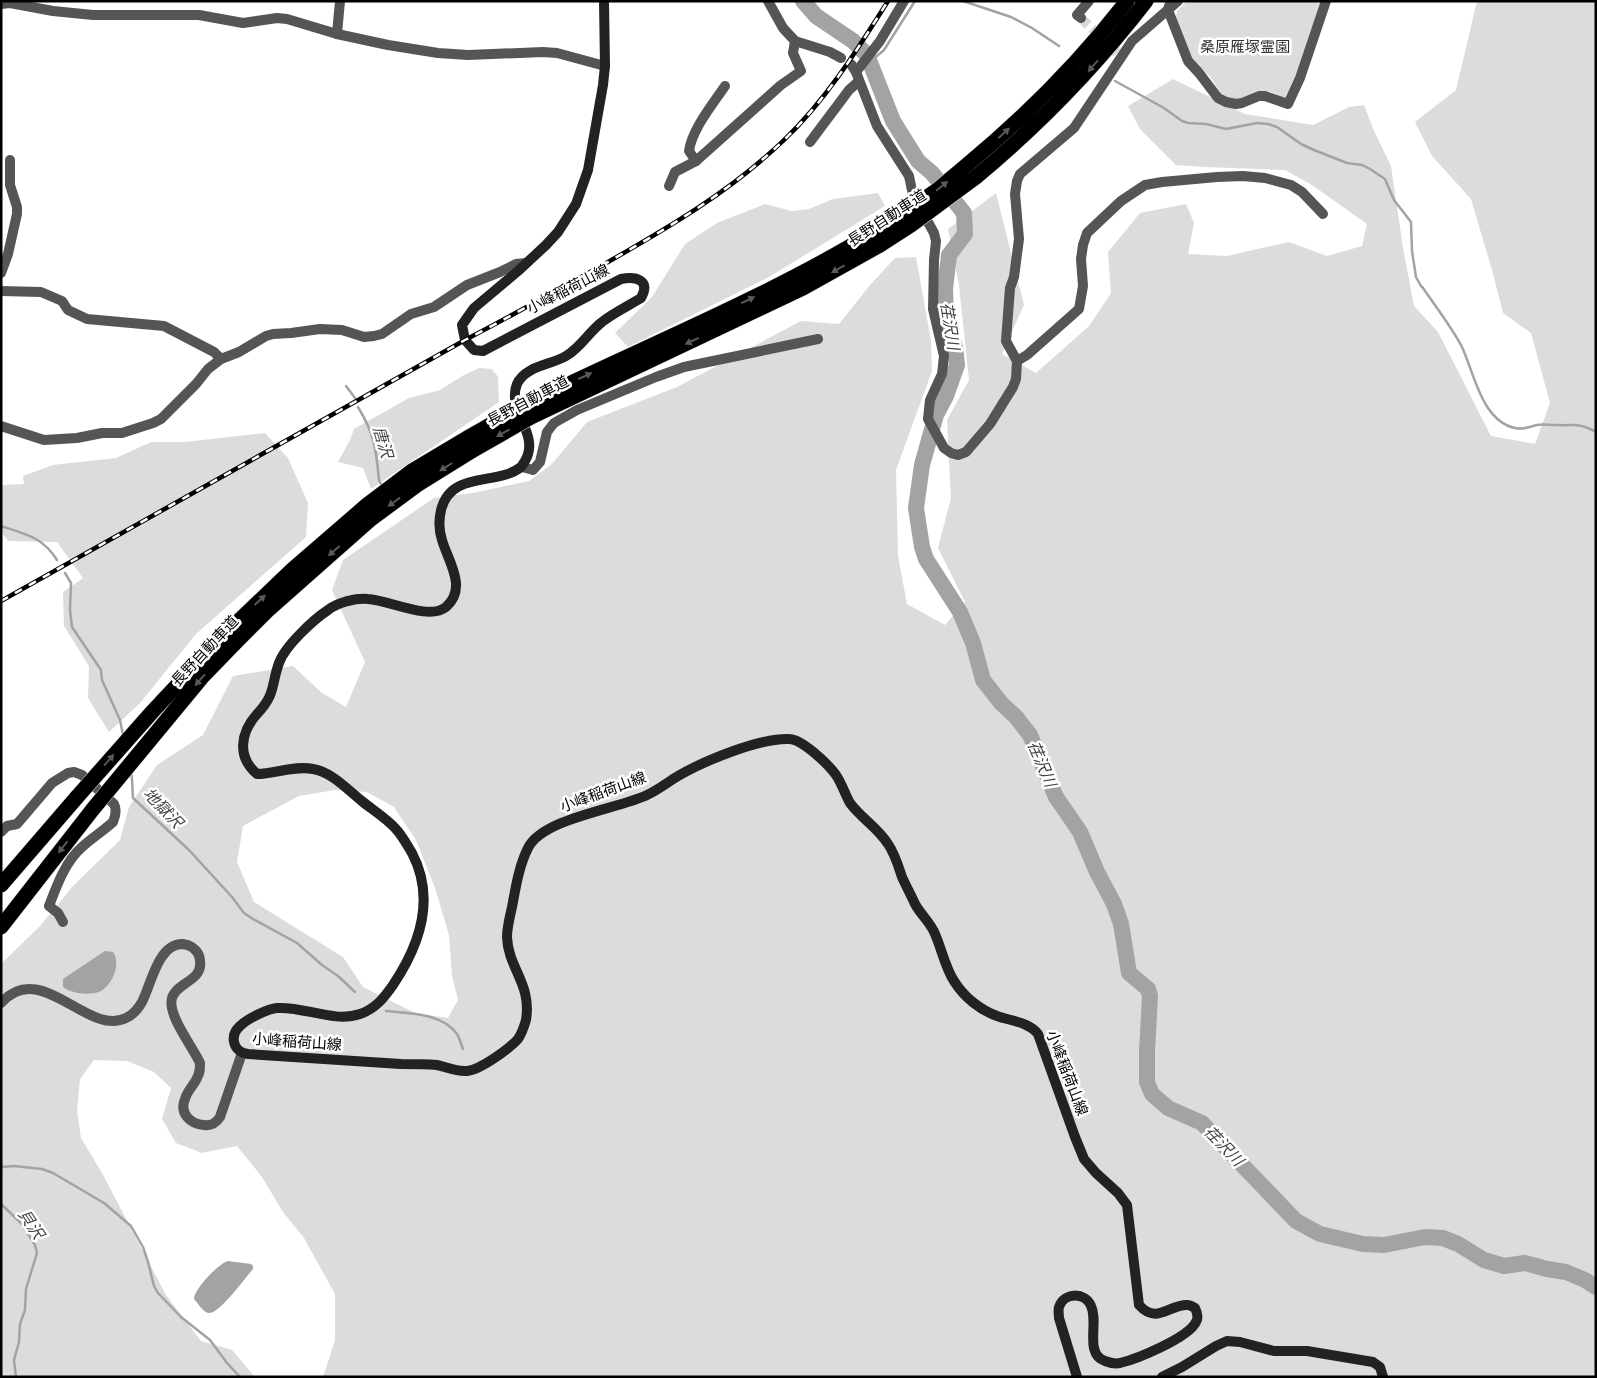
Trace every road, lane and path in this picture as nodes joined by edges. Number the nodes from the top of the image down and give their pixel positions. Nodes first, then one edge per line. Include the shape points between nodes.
1 (340, 1) edge
2 (604, 1) edge
3 (768, 1) edge
4 (904, 1) edge
5 (1089, 1) edge
6 (1127, 1) edge
7 (1146, 1) edge
8 (1178, 1) edge
9 (1326, 1) edge
10 (1, 4) edge
11 (1170, 6) edge
12 (1081, 18) dead end
13 (337, 34) junction
14 (795, 41) junction
15 (841, 58) dead end
16 (605, 66) junction
17 (856, 71) junction
18 (725, 86) dead end
19 (810, 142) dead end
20 (10, 160) dead end
21 (696, 161) junction
22 (972, 171) junction
23 (669, 186) dead end
24 (1323, 214) dead end
25 (526, 262) junction
26 (1, 273) edge
27 (1, 291) edge
28 (818, 339) dead end
29 (221, 359) junction
30 (1018, 361) junction
31 (1, 426) edge
32 (522, 467) junction
33 (229, 639) junction
34 (1, 832) edge
35 (1, 885) edge
36 (63, 922) dead end
37 (1, 928) edge
38 (1, 1003) edge
39 (242, 1053) junction
40 (1077, 1377) edge
41 (1162, 1377) edge
42 (1383, 1377) edge

1 - 13 street
2 - 16 main road, 小峰稲荷山線
3 - 14 street via 783,28
4 - 17 street via 880,41
5 - 12 street via 1077,15
22 -> 6 highway, 長野自動車道 via 1052,88
7 -> 22 highway, 長野自動車道 via 1115,40 1034,127
8 - 11 street
9 - 11 street via 1288,104 1265,96 1242,104 1218,98 1188,62
10 - 13 street via 93,15 198,15 243,23 277,18
11 - 30 street via 1120,54 1074,128 1020,174 1017,181 1019,239 1010,288 1006,341
13 - 16 street via 438,53 557,53
14 - 15 street
14 - 21 street via 793,53 801,71 781,84
16 - 25 main road, 小峰稲荷山線 via 588,170 576,204 558,232
17 - 19 street via 849,90
17 - 30 street via 877,126 909,176 914,195 936,241 933,309 944,356 942,374 930,400 928,419 944,448 958,455 966,452 990,424 1013,387
18 - 21 street via 690,145 689,151
20 - 26 street via 10,185 17,214
21 - 23 street via 675,172
22 - 33 highway, 長野自動車道, bridge via 931,210 876,239 795,292 528,411 414,478 369,512 287,593
24 - 30 street via 1291,185 1265,178 1217,177 1145,185 1121,201 1087,233 1081,259 1084,286 1079,309
25 - 29 street via 467,285 434,306 411,314 382,334 364,337 320,328 273,334
25 - 32 main road, 小峰稲荷山線 via 474,308 462,325 465,340 474,350 483,351 621,279 632,277 640,280 644,292 641,298 602,322 566,356 521,378 515,394 516,402 530,437 528,456
27 - 29 street via 42,292 88,319 164,326 214,352
28 - 32 street via 684,367 576,410 554,423 547,432 540,462 534,470
29 - 31 street via 161,420 122,434 102,433 44,440
32 - 39 main road, 小峰稲荷山線 via 465,483 446,497 441,509 441,538 457,579 454,596 445,608 422,612 367,599 348,601 330,608 286,650 279,662 271,696 244,732 245,759 257,774 299,768 312,768 328,774 395,828 416,860 424,887 424,901 420,928 412,950 381,1001 358,1015 276,1008 261,1013 240,1026 235,1034 234,1042
35 -> 33 highway, 長野自動車道, bridge via 146,718
33 -> 37 highway, 長野自動車道, bridge via 197,684 93,809
34 - 36 street via 7,826 17,824 52,783 68,772 82,775 114,804 116,816 113,822 82,847 57,885 49,906
38 - 39 street via 19,991 45,991 105,1021 120,1020 132,1015 142,1002 166,950 187,944 197,952 200,966 193,978 175,991 171,1006 200,1063 198,1078 183,1106 184,1113 193,1123 210,1126 220,1117
39 - 40 main road, 小峰稲荷山線 via 438,1065 465,1072 474,1070 512,1046 524,1027 527,1001 507,938 518,875 530,844 559,824 647,795 705,762 747,747 793,739 828,765 857,812 888,844 917,908 934,931 947,968 960,990 983,1010 1033,1028 1038,1034 1084,1159 1127,1205 1139,1305 1145,1312 1154,1314 1187,1305 1195,1308 1198,1314 1197,1322 1174,1340 1147,1353 1110,1363 1102,1360 1093,1347 1094,1314 1091,1304 1086,1298 1069,1296 1058,1308
41 - 42 main road via 1227,1341 1274,1351 1307,1351 1373,1362

